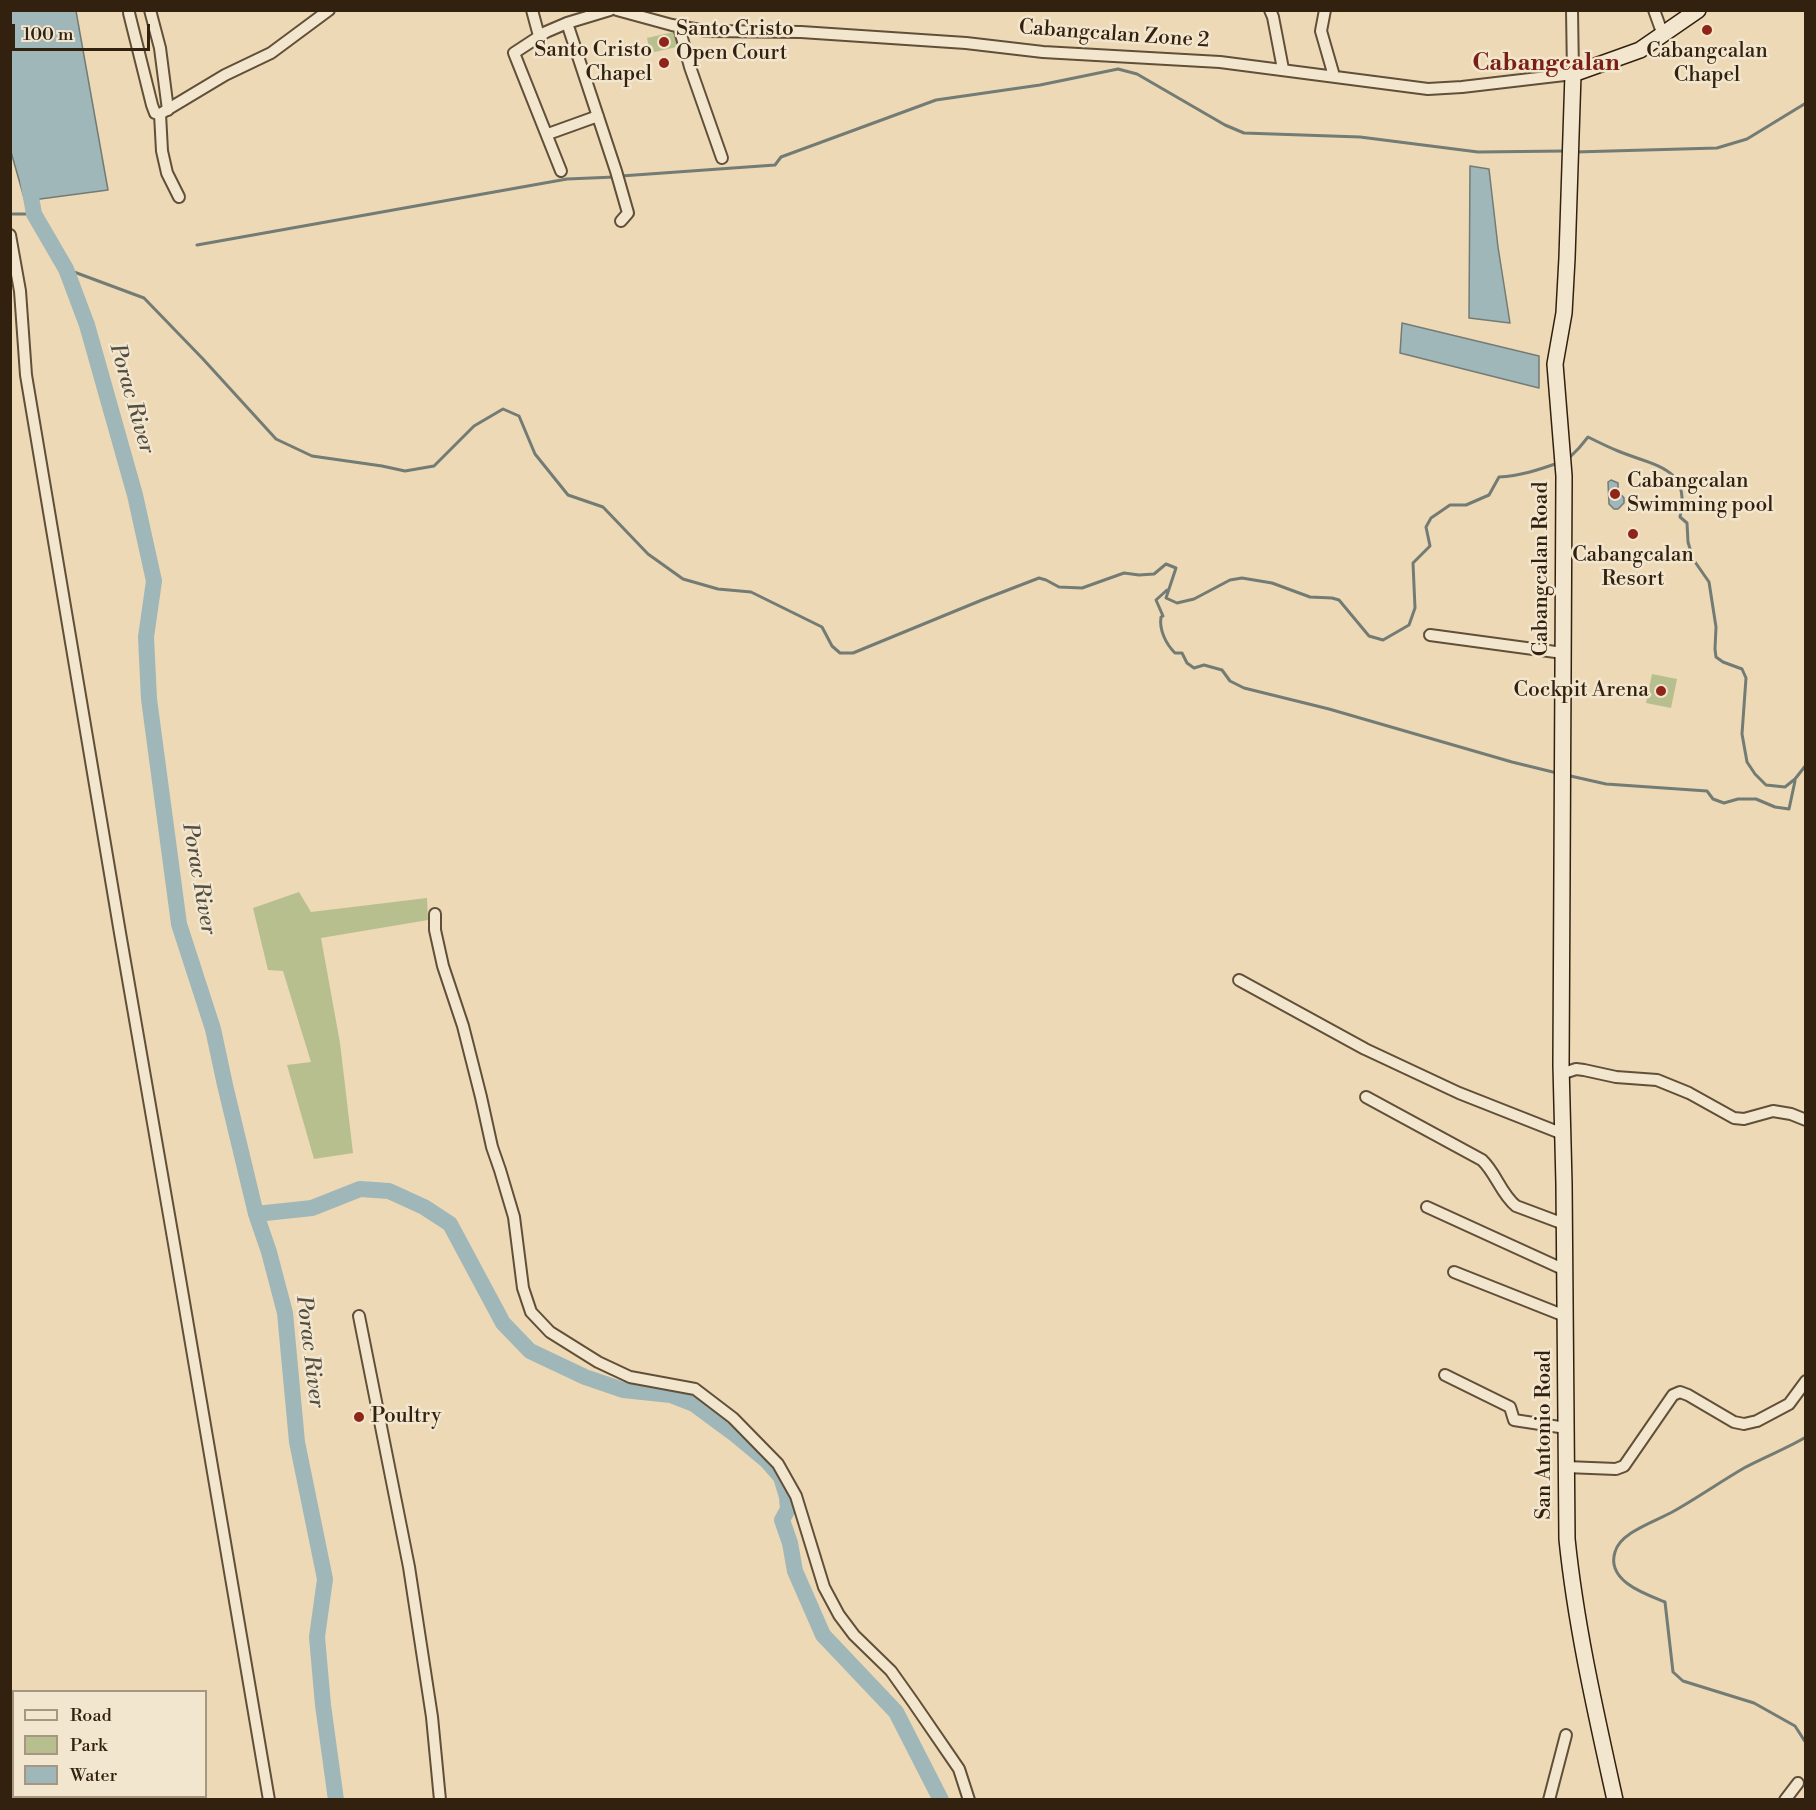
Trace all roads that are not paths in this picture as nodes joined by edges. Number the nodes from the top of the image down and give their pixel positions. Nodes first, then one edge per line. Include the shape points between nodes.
1 (150, 10) edge
2 (329, 10) edge
3 (532, 10) edge
4 (610, 10) edge
5 (617, 10) edge
6 (1270, 10) edge
7 (1325, 10) edge
8 (1572, 10) edge
9 (1654, 10) edge
10 (1698, 10) edge
11 (129, 13) dead end
12 (567, 23) junction
13 (680, 27) junction
14 (1663, 34) junction
15 (539, 36) junction
16 (1284, 69) junction
17 (1573, 74) junction
18 (1334, 76) junction
19 (164, 112) junction
20 (598, 116) junction
21 (548, 134) junction
22 (722, 158) dead end
23 (561, 171) dead end
24 (178, 197) dead end
25 (621, 220) dead end
26 (10, 235) edge
27 (1430, 635) dead end
28 (1563, 653) junction
29 (435, 914) dead end
30 (1239, 980) dead end
31 (1561, 1070) junction
32 (1366, 1097) dead end
33 (1806, 1120) edge
34 (1563, 1134) junction
35 (1427, 1207) dead end
36 (1564, 1224) junction
37 (1564, 1270) junction
38 (1454, 1272) dead end
39 (359, 1316) dead end
40 (1565, 1316) junction
41 (1445, 1375) dead end
42 (1806, 1380) edge
43 (1566, 1428) junction
44 (1566, 1467) junction
45 (1566, 1735) dead end
46 (1798, 1783) dead end
47 (269, 1800) edge
48 (440, 1800) edge
49 (969, 1800) edge
50 (1549, 1800) edge
51 (1615, 1800) edge
52 (1785, 1800) edge

1 - 19 street via 160,48
2 - 19 street via 272,53 225,75
3 - 15 street
4 - 12 street
5 - 13 street, Cabangcalan Zone 2
6 - 16 street
7 - 18 street via 1321,31
8 - 17 street
9 - 14 street
10 - 14 street
11 - 19 street via 152,105 155,113
12 - 15 street
12 - 20 street
13 - 16 street, Cabangcalan Zone 2 via 966,43
13 - 22 street
14 - 17 street via 1640,50
15 - 21 street via 514,53
16 - 18 street, Cabangcalan Zone 2
17 - 18 street, Cabangcalan Zone 2 via 1428,89
17 - 28 street, Cabangcalan Road via 1567,269 1555,364 1564,476
19 - 24 street via 165,162
20 - 21 street
20 - 25 street via 628,213
21 - 23 street
26 - 47 street via 20,291 26,375
27 - 28 street
28 - 31 street, Cabangcalan Road
29 - 49 street via 443,966 514,1217 523,1288 531,1312 550,1332 598,1362 630,1377 694,1389 733,1418 778,1464 796,1496 824,1587 839,1615 908,1694 959,1769
30 - 34 street via 1376,1054 1459,1093
31 - 33 street via 1658,1080 1734,1118 1773,1111
31 - 34 street, San Antonio Road
32 - 36 street via 1482,1160 1516,1206
34 - 36 street, San Antonio Road
35 - 37 street
36 - 37 street, San Antonio Road
37 - 40 street, San Antonio Road
38 - 40 street
39 - 48 street via 409,1567 432,1717
40 - 43 street, San Antonio Road
41 - 43 street via 1510,1407 1514,1419
42 - 44 street via 1789,1404 1744,1424 1680,1392 1673,1395 1624,1466
43 - 44 street, San Antonio Road
44 - 51 street, San Antonio Road via 1572,1581
45 - 50 street
46 - 52 street

